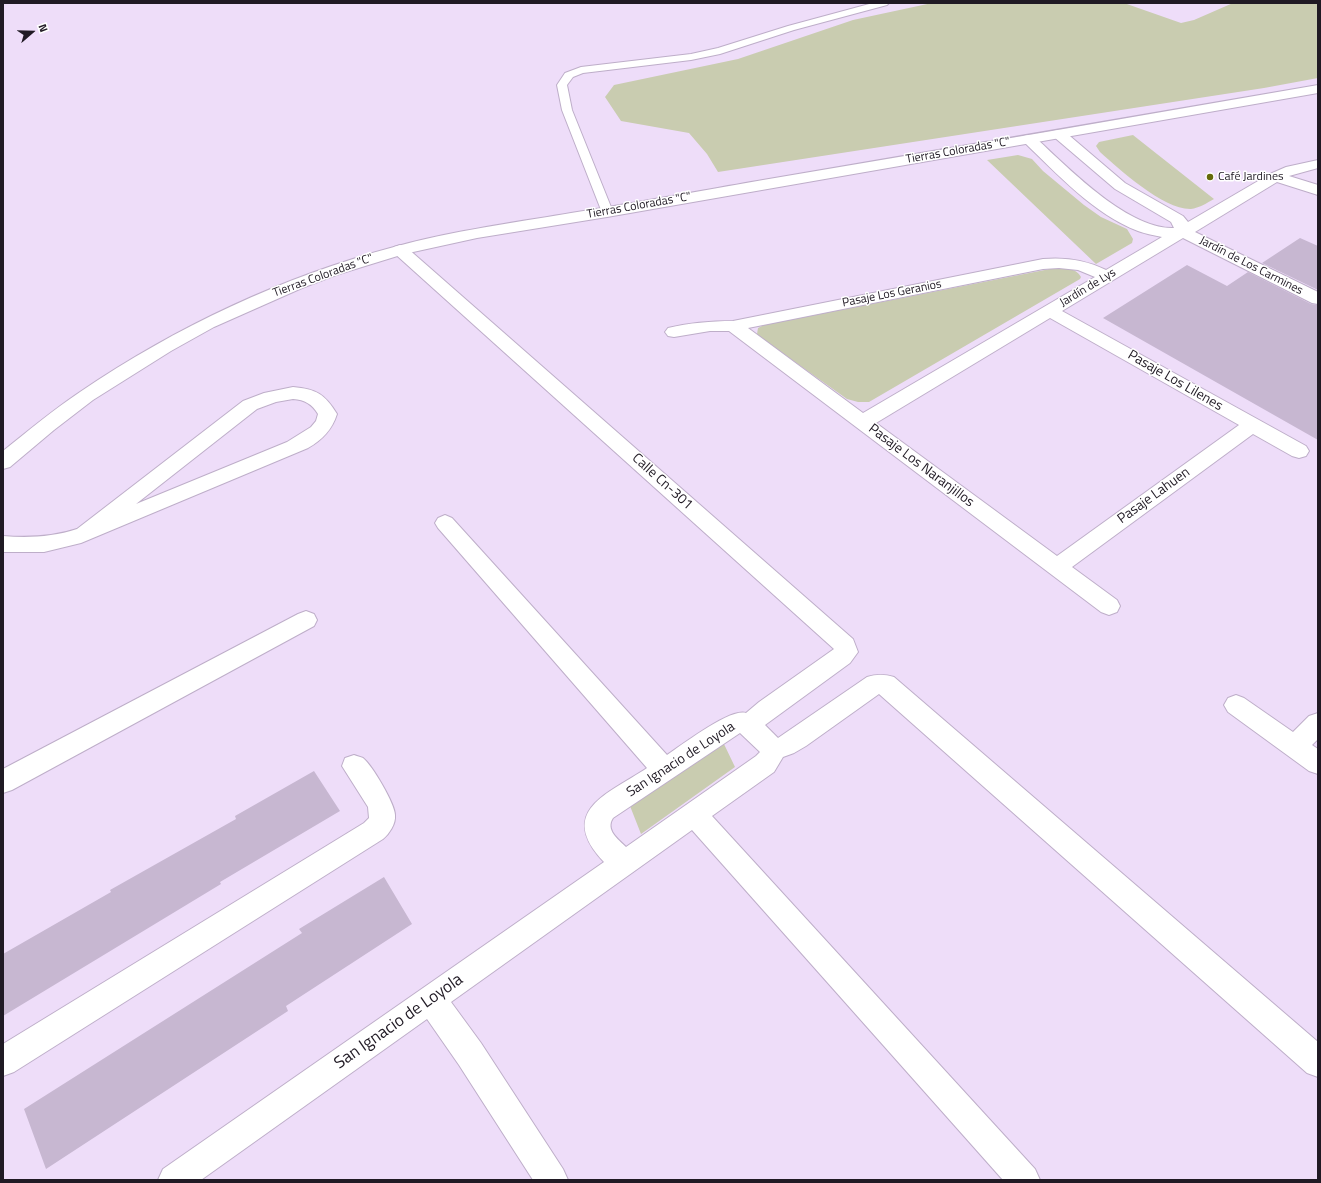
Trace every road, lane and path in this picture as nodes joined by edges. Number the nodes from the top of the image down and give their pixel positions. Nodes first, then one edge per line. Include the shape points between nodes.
1 (884, 3) edge
2 (1318, 89) edge
3 (1059, 134) junction
4 (1029, 139) junction
5 (1318, 164) edge
6 (1275, 178) junction
7 (1318, 190) edge
8 (607, 212) junction
9 (1183, 232) junction
10 (400, 250) junction
11 (1107, 278) junction
12 (1318, 299) edge
13 (1050, 311) junction
14 (733, 326) junction
15 (674, 332) dead end
16 (863, 422) junction
17 (1252, 425) junction
18 (1299, 451) dead end
19 (5, 462) edge
20 (444, 522) dead end
21 (84, 534) junction
22 (3, 544) edge
23 (1057, 567) junction
24 (1109, 606) dead end
25 (306, 620) dead end
26 (1236, 705) dead end
27 (758, 717) junction
28 (1318, 723) edge
29 (1294, 746) junction
30 (772, 750) junction
31 (1318, 763) edge
32 (354, 766) dead end
33 (665, 770) junction
34 (3, 782) edge
35 (694, 814) junction
36 (624, 864) junction
37 (431, 999) junction
38 (3, 1061) edge
39 (1318, 1062) edge
40 (174, 1180) edge
41 (552, 1180) edge
42 (1024, 1180) edge

1 - 8 lane via 798,26 720,51 691,57 581,70 569,75 562,85 567,110
2 - 3 street, Tierras Coloradas "C"
3 - 4 street, Tierras Coloradas "C"
3 - 9 street, Jardín de Los Carmines via 1120,186 1176,219 1181,224
4 - 8 street, Tierras Coloradas "C"
4 - 9 street, Jardín de Los Carmines via 1082,189 1105,206 1155,232
5 - 6 street, Jardín de Lys via 1292,170
6 - 7 street
6 - 9 street, Jardín de Lys
8 - 10 street, Tierras Coloradas "C" via 477,233
9 - 11 street, Jardín de Lys
9 - 12 street, Jardín de Los Carmines
10 - 19 street, Tierras Coloradas "C" via 296,284 202,327 139,362 86,396 47,425
10 - 27 street, Calle Cn-301 via 845,645 846,652 842,656
11 - 13 street, Jardín de Lys
11 - 14 street, Pasaje Los Geranios via 1078,265 1043,264
13 - 16 street, Jardín de Lys
13 - 17 street, Pasaje Los Lilenes
14 - 15 street, Pasaje Los Geranios
14 - 16 street, Pasaje Los Naranjillos
16 - 23 street, Pasaje Los Naranjillos
17 - 18 street, Pasaje Los Lilenes
17 - 23 street, Pasaje Lahuen
20 - 33 street
21 - 21 street via 306,441 323,427 328,414 325,408 313,397 297,393 263,399 250,405
21 - 22 street via 52,543
23 - 24 street, Pasaje Los Naranjillos
25 - 34 street
26 - 29 street
27 - 30 street, San Ignacio de Loyola
27 - 33 street, San Ignacio de Loyola via 735,722
28 - 29 street
29 - 31 street
30 - 35 street, San Ignacio de Loyola via 765,764
30 - 39 street via 797,739 875,684 886,684
32 - 38 street via 382,810 382,820 377,829
33 - 36 street, San Ignacio de Loyola via 604,810 599,816 596,829 599,835
35 - 36 street, San Ignacio de Loyola
35 - 42 street
36 - 37 street, San Ignacio de Loyola
37 - 40 street, San Ignacio de Loyola
37 - 41 street

